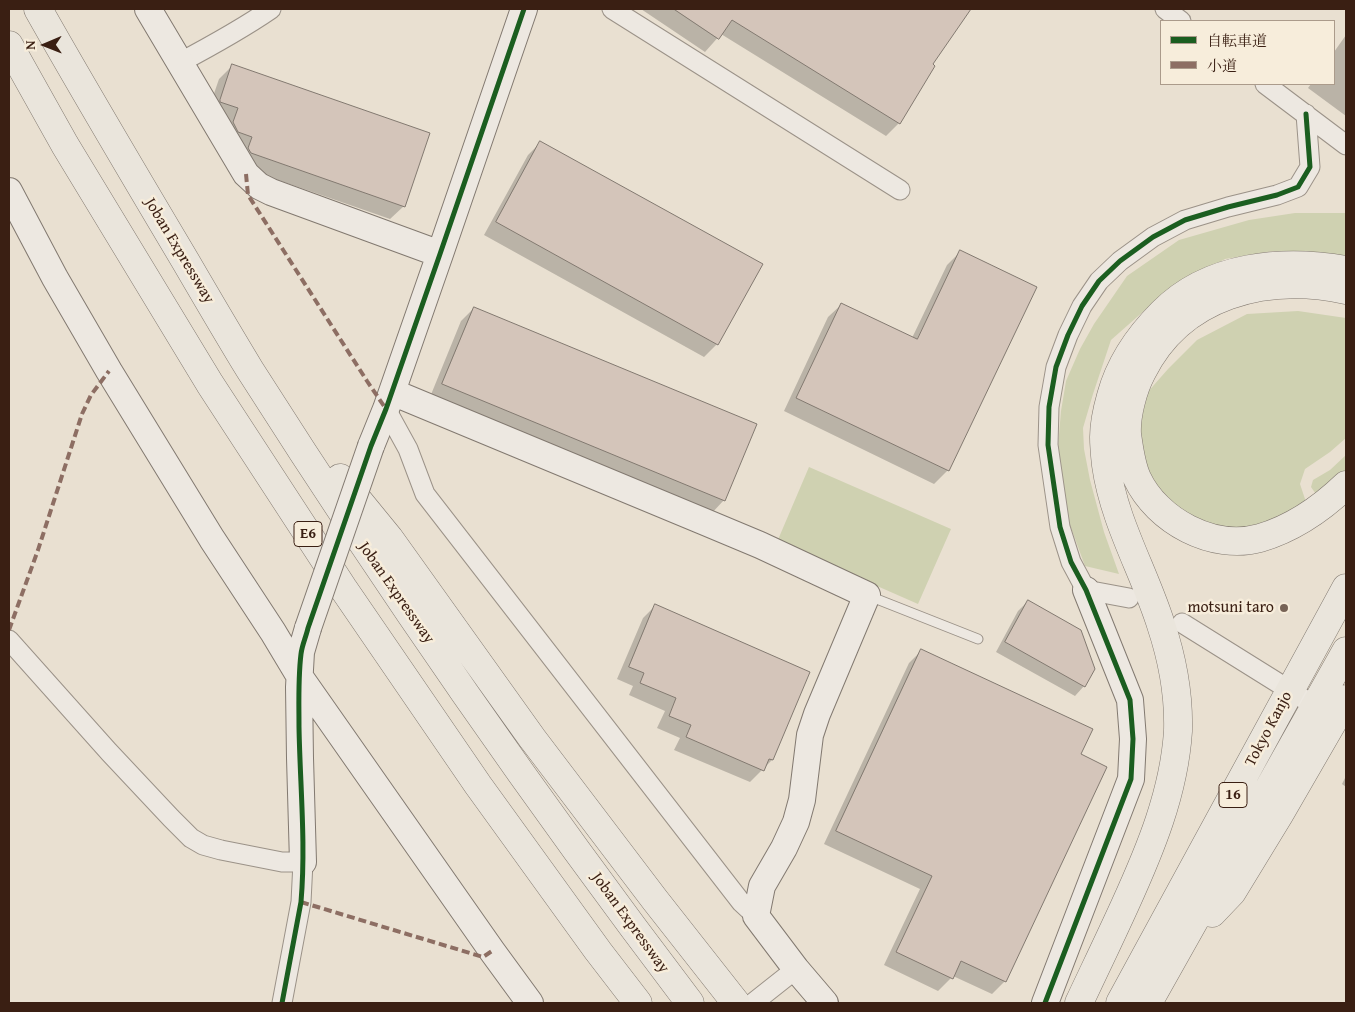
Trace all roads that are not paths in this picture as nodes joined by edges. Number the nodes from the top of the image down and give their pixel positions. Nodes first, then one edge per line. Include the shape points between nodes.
1 (38, 9) edge
2 (148, 9) edge
3 (270, 9) edge
4 (524, 9) edge
5 (612, 9) edge
6 (1164, 9) edge
7 (1180, 20) edge
8 (9, 45) edge
9 (180, 63) junction
10 (1266, 85) edge
11 (1306, 114) junction
12 (1346, 144) edge
13 (900, 190) dead end
14 (9, 191) edge
15 (440, 254) junction
16 (1346, 270) edge
17 (1346, 290) edge
18 (249, 367) junction
19 (389, 400) junction
20 (1346, 485) edge
21 (1346, 588) edge
22 (1086, 590) junction
23 (867, 595) junction
24 (1129, 598) dead end
25 (1182, 623) dead end
26 (978, 639) dead end
27 (9, 640) edge
28 (1346, 651) edge
29 (300, 677) junction
30 (1290, 691) junction
31 (1346, 699) edge
32 (1316, 706) junction
33 (344, 740) junction
34 (300, 758) junction
35 (303, 862) junction
36 (756, 916) junction
37 (1179, 948) junction
38 (789, 975) junction
39 (282, 1003) edge
40 (530, 1003) edge
41 (638, 1003) edge
42 (690, 1003) edge
43 (736, 1003) edge
44 (753, 1003) edge
45 (825, 1003) edge
46 (1045, 1003) edge
47 (1079, 1003) edge
48 (1120, 1003) edge
49 (1148, 1003) edge

1 - 18 highway, Joban Expressway / E6
2 - 9 street
3 - 9 street
4 - 15 street
5 - 13 street
6 - 7 street
8 - 41 highway, E6 via 65,145 210,384 343,588 478,785
9 - 15 street via 246,174 259,186
10 - 11 street
11 - 12 street
11 - 22 street via 1310,167 1298,187 1185,220 1153,237 1099,281 1082,306 1068,336 1056,367 1049,407 1048,445 1060,527
14 - 29 street via 109,371
15 - 19 street
16 - 47 highway via 1302,265 1254,267 1204,283 1168,306 1122,363 1106,414 1104,439 1108,480 1126,536 1162,625 1176,690 1178,730 1170,785 1161,818 1146,859
17 - 20 highway via 1305,285 1265,287 1223,297 1201,307 1182,321 1148,359 1130,404 1127,432 1136,478 1148,497 1170,518 1189,530 1211,537 1233,540 1258,538 1281,531 1318,510
18 - 42 highway, Joban Expressway / E6 via 384,575 630,924
18 - 43 highway via 389,538 532,738
19 - 23 street via 742,537
19 - 29 street, bridge via 308,628 301,652
19 - 36 street via 425,494 741,902
21 - 30 highway, Tokyo Kanjo / 16
22 - 24 street
22 - 46 street via 1130,700 1133,739 1131,780
23 - 26 lane
23 - 36 street via 810,735 796,822 762,886
25 - 30 street
27 - 35 street via 109,752 192,838 221,850 282,862
28 - 32 highway, Tokyo Kanjo / 16
29 - 33 street
29 - 34 street
30 - 32 street
30 - 48 highway, Tokyo Kanjo / 16
31 - 37 highway via 1232,892
32 - 37 highway, Tokyo Kanjo / 16
33 - 34 street via 315,745
33 - 40 street
34 - 35 street
35 - 39 street via 301,902
36 - 38 street
37 - 49 highway, Tokyo Kanjo / 16
38 - 44 street
38 - 45 street

